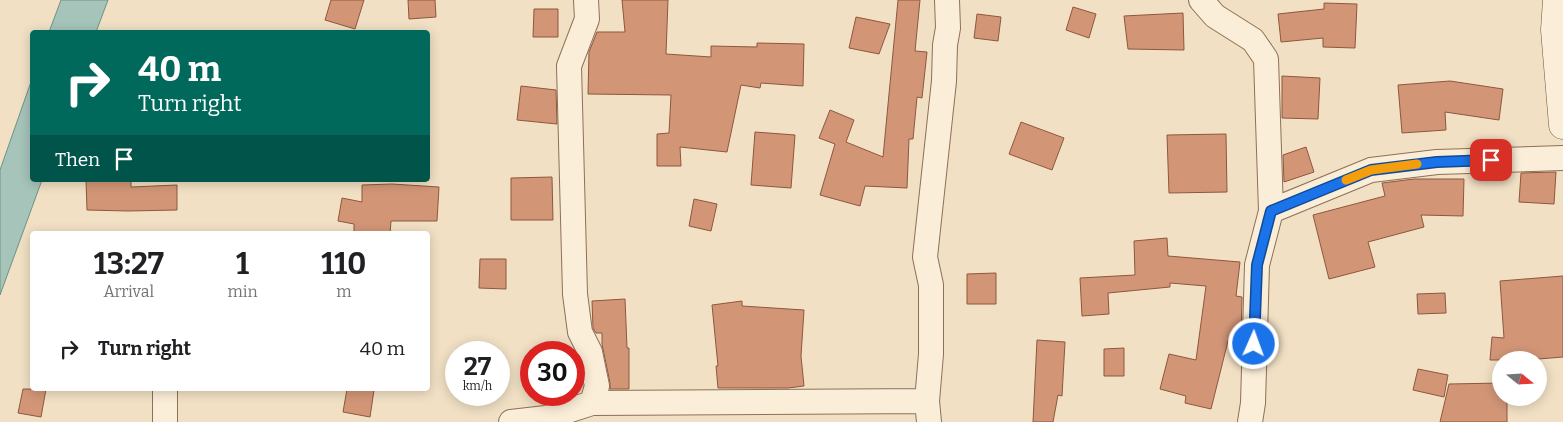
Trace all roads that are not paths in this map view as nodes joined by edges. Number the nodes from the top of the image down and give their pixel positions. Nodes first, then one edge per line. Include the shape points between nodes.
1 (586, 0) edge
2 (947, 0) edge
3 (1201, 0) edge
4 (1557, 0) edge
5 (1563, 125) edge
6 (1563, 158) edge
7 (1271, 211) junction
8 (165, 391) edge
9 (592, 403) junction
10 (928, 412) edge
11 (165, 422) edge
12 (511, 422) edge
13 (1250, 422) edge

1 - 9 street via 587,19 569,66 575,294 580,332 590,352 597,386
2 - 10 street via 944,81 925,257 931,285
3 - 7 street via 1214,16 1253,40 1266,59
4 - 5 main road via 1555,30
6 - 7 street via 1437,162 1371,170
7 - 13 street via 1257,265
8 - 11 street
9 - 10 street
9 - 12 street via 546,418

